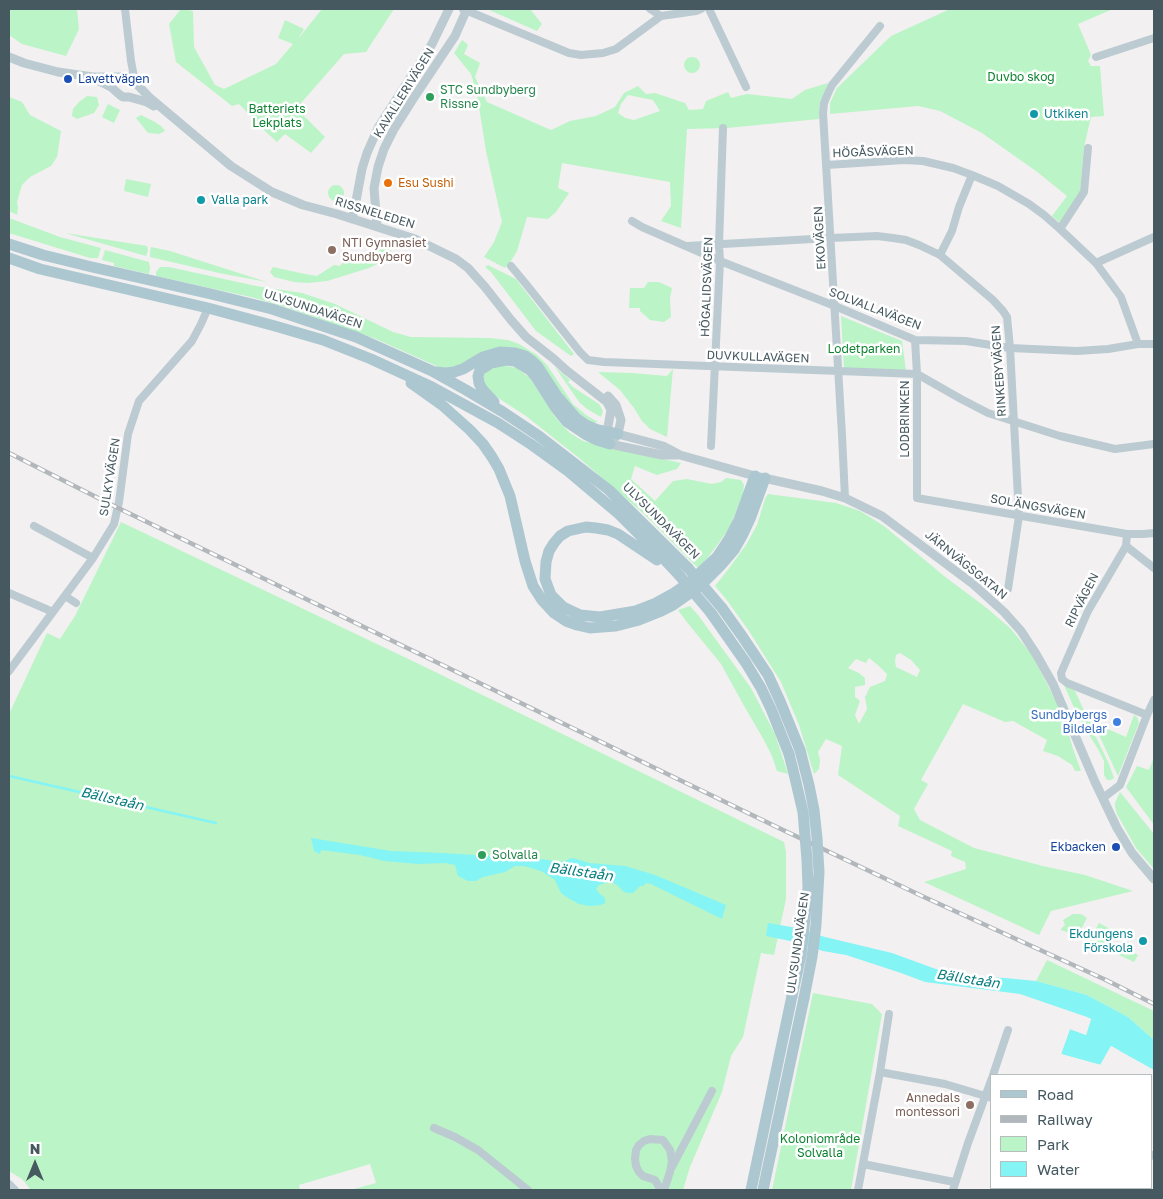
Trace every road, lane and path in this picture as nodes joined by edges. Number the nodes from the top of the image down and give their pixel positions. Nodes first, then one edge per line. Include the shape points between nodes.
1 (125, 9) edge
2 (449, 9) edge
3 (466, 9) edge
4 (650, 9) edge
5 (701, 9) edge
6 (708, 9) edge
7 (661, 16) junction
8 (880, 26) dead end
9 (1154, 38) edge
10 (9, 57) edge
11 (1096, 57) dead end
12 (131, 61) junction
13 (122, 77) junction
14 (93, 78) junction
15 (136, 83) junction
16 (746, 87) dead end
17 (117, 92) junction
18 (129, 97) junction
19 (723, 128) dead end
20 (193, 134) junction
21 (1088, 148) dead end
22 (826, 165) junction
23 (972, 175) junction
24 (352, 218) junction
25 (632, 221) dead end
26 (377, 226) junction
27 (1060, 229) junction
28 (831, 238) junction
29 (1154, 238) edge
30 (9, 244) edge
31 (719, 245) junction
32 (688, 246) junction
33 (940, 255) junction
34 (9, 258) edge
35 (720, 261) junction
36 (1096, 263) junction
37 (511, 266) dead end
38 (244, 302) junction
39 (835, 306) junction
40 (208, 308) junction
41 (915, 340) junction
42 (1138, 344) junction
43 (1154, 344) edge
44 (1010, 348) junction
45 (371, 359) junction
46 (715, 366) junction
47 (432, 371) junction
48 (838, 372) junction
49 (916, 374) junction
50 (503, 412) junction
51 (1014, 421) junction
52 (612, 437) junction
53 (1154, 444) edge
54 (711, 446) dead end
55 (760, 477) junction
56 (845, 498) junction
57 (917, 498) joint
58 (1019, 516) junction
59 (34, 526) dead end
60 (1154, 533) edge
61 (1128, 534) junction
62 (1126, 546) junction
63 (94, 558) junction
64 (1154, 568) edge
65 (679, 575) junction
66 (1008, 589) dead end
67 (9, 593) edge
68 (65, 596) junction
69 (76, 603) dead end
70 (53, 612) junction
71 (9, 671) edge
72 (1153, 705) edge
73 (1147, 715) junction
74 (794, 752) junction
75 (1103, 798) junction
76 (1154, 879) edge
77 (798, 997) junction
78 (890, 1014) dead end
79 (1008, 1030) dead end
80 (880, 1072) junction
81 (993, 1074) edge
82 (712, 1092) dead end
83 (989, 1097) edge
84 (434, 1128) dead end
85 (863, 1164) junction
86 (670, 1172) junction
87 (9, 1184) edge
88 (954, 1186) edge
89 (15, 1190) edge
90 (528, 1190) edge
91 (660, 1190) edge
92 (664, 1190) edge
93 (750, 1190) edge
94 (763, 1190) edge
95 (858, 1190) edge

1 - 12 street
2 - 24 street, KAVALLERIVÄGEN via 432,44 378,128 362,169
3 - 7 street via 569,53 581,55 616,49
3 - 26 street, KAVALLERIVÄGEN via 455,36 384,148 374,188
4 - 7 street
5 - 7 street
6 - 16 street
8 - 22 street, EKOVÄGEN via 826,96
9 - 11 street
10 - 14 street, RISSNELEDEN
12 - 13 street
12 - 15 street
13 - 14 street, RISSNELEDEN
13 - 15 street, RISSNELEDEN via 130,77
13 - 17 street via 116,83
14 - 17 street, RISSNELEDEN
15 - 18 street via 135,91
15 - 20 street, RISSNELEDEN
17 - 18 street, RISSNELEDEN
18 - 20 street, RISSNELEDEN via 153,105
19 - 31 street, HÖGALIDSVÄGEN
20 - 24 street, RISSNELEDEN via 232,166 272,192
21 - 27 street via 1084,192
22 - 23 street, HÖGÅSVÄGEN via 904,160 934,164
22 - 28 street, EKOVÄGEN
23 - 27 street, HÖGÅSVÄGEN via 1029,204
23 - 33 street
24 - 26 street, RISSNELEDEN
25 - 32 street, SOLVALLAVÄGEN
26 - 52 street, RISSNELEDEN via 416,238 468,268 526,337 610,396 621,420
27 - 36 street, HÖGÅSVÄGEN
28 - 31 street, RINKEBYVÄGEN
28 - 33 street, RINKEBYVÄGEN via 877,236 906,240
28 - 39 street, EKOVÄGEN
29 - 36 street
30 - 38 main road, ULVSUNDAVÄGEN via 43,255
31 - 32 street, RINKEBYVÄGEN
31 - 35 street, HÖGALIDSVÄGEN
32 - 35 street, SOLVALLAVÄGEN
33 - 44 street, RINKEBYVÄGEN via 1003,311 1007,317
34 - 40 main road, ULVSUNDAVÄGEN via 40,269
35 - 39 street, SOLVALLAVÄGEN
35 - 46 street, HÖGALIDSVÄGEN
36 - 42 street, HÖGÅSVÄGEN via 1121,297
37 - 46 street, DUVKULLAVÄGEN via 588,360
38 - 40 main road via 213,300
38 - 47 main road, ULVSUNDAVÄGEN via 356,337
39 - 41 street, SOLVALLAVÄGEN
39 - 48 street, EKOVÄGEN
40 - 45 main road, ULVSUNDAVÄGEN via 323,340
40 - 63 street, SULKYVÄGEN via 192,341 139,401 128,434 114,524
41 - 44 street, SOLVALLAVÄGEN via 966,341
41 - 49 street, LODBRINKEN
42 - 43 street, SOLVALLAVÄGEN
42 - 44 street, SOLVALLAVÄGEN via 1108,350 1077,351
44 - 51 street, RINKEBYVÄGEN
45 - 55 main road via 442,405 483,444 499,469 510,496 533,586 554,613 577,625 590,628 616,626 639,620 673,605 700,586 734,550 743,534 753,511
45 - 65 main road, ULVSUNDAVÄGEN via 432,387 532,445 619,514
46 - 48 street, DUVKULLAVÄGEN
46 - 54 street, HÖGALIDSVÄGEN
47 - 50 main road, ULVSUNDAVÄGEN
47 - 52 main road via 454,372 500,352 525,356 538,367 576,418
48 - 49 street, DUVKULLAVÄGEN
48 - 56 street, EKOVÄGEN
49 - 51 street, DUVKULLAVÄGEN via 988,413
49 - 57 street, LODBRINKEN
50 - 52 main road via 482,389 478,376 480,370 491,362 515,361 530,370 555,407 575,429 597,440
50 - 74 main road, ULVSUNDAVÄGEN, bridge via 609,490 702,583 768,675 787,717
51 - 53 street, DUVKULLAVÄGEN via 1115,449
51 - 58 street, RINKEBYVÄGEN
52 - 55 street, JÄRNVÄGSGATAN via 663,446 680,455
55 - 56 street, JÄRNVÄGSGATAN
55 - 65 main road via 717,557 690,582 654,604 636,611 600,617 580,615 563,607 551,595 544,571 549,551 560,536 586,527 618,534
56 - 75 street, JÄRNVÄGSGATAN via 882,516 973,584 1021,631 1053,684
57 - 58 street, SOLÄNGSVÄGEN
58 - 61 street, SOLÄNGSVÄGEN
58 - 66 street, RINKEBYVÄGEN
59 - 63 street
60 - 61 street, SOLÄNGSVÄGEN
61 - 62 street, RIPVÄGEN
62 - 64 street
62 - 73 street, RIPVÄGEN via 1088,610 1061,673 1067,683
63 - 68 street, SULKYVÄGEN
65 - 74 main road, ULVSUNDAVÄGEN, bridge via 741,655
67 - 70 street
68 - 69 street
68 - 70 street, SULKYVÄGEN
70 - 71 street, SULKYVÄGEN via 14,658
72 - 73 street
73 - 75 street via 1120,785
74 - 77 main road, ULVSUNDAVÄGEN, bridge via 807,776 818,838 819,872 812,957
75 - 76 street, JÄRNVÄGSGATAN via 1132,853
77 - 93 main road, ULVSUNDAVÄGEN
77 - 94 main road, ULVSUNDAVÄGEN
78 - 80 street
79 - 81 street
80 - 83 street via 945,1084
80 - 85 street
82 - 86 street
83 - 88 street
84 - 90 street via 478,1150
85 - 88 street
85 - 95 street
86 - 91 street via 670,1150 663,1140 650,1139 639,1145 635,1154 636,1166 643,1176 655,1180
86 - 92 street
87 - 89 street

